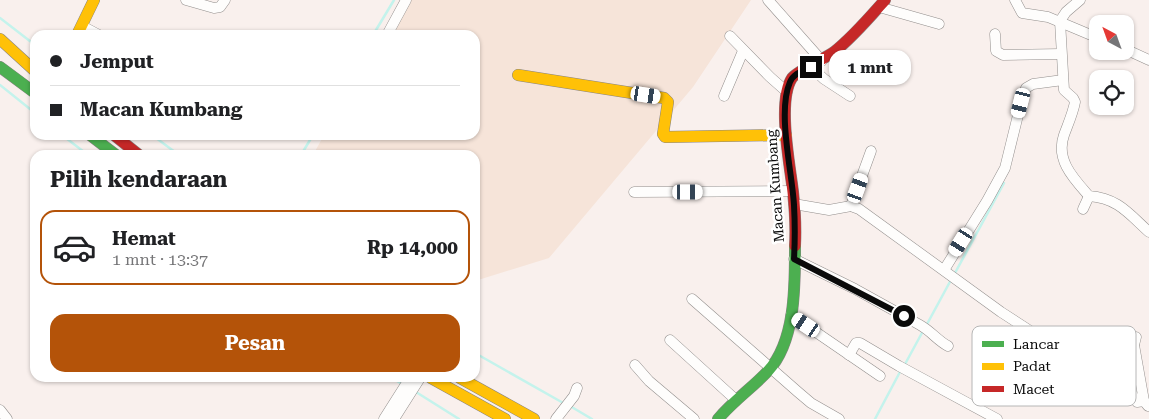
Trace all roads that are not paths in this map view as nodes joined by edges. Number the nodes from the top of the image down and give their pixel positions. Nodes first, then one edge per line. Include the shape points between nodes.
1 (94, 0) edge
2 (186, 0) edge
3 (225, 0) edge
4 (406, 0) edge
5 (768, 0) edge
6 (1015, 0) edge
7 (1080, 0) edge
8 (882, 4) edge
9 (1060, 21) junction
10 (939, 24) dead end
11 (80, 30) edge
12 (390, 30) edge
13 (995, 34) dead end
14 (1089, 34) edge
15 (730, 36) dead end
16 (0, 39) edge
17 (743, 51) junction
18 (1134, 53) edge
19 (1061, 54) junction
20 (1149, 60) edge
21 (822, 61) junction
22 (30, 66) edge
23 (0, 67) edge
24 (811, 67) junction
25 (518, 75) dead end
26 (1063, 80) junction
27 (30, 89) edge
28 (787, 92) junction
29 (724, 96) dead end
30 (850, 96) dead end
31 (786, 135) junction
32 (96, 140) edge
33 (120, 140) edge
34 (110, 150) edge
35 (133, 150) edge
36 (871, 151) dead end
37 (792, 191) junction
38 (634, 192) dead end
39 (1089, 196) junction
40 (794, 204) junction
41 (851, 206) junction
42 (1083, 210) dead end
43 (1149, 232) edge
44 (794, 259) junction
45 (949, 273) junction
46 (692, 298) dead end
47 (791, 315) junction
48 (1023, 326) edge
49 (670, 340) dead end
50 (948, 346) dead end
51 (849, 355) junction
52 (635, 366) dead end
53 (771, 368) junction
54 (880, 376) dead end
55 (412, 382) edge
56 (438, 382) edge
57 (467, 382) edge
58 (577, 388) dead end
59 (403, 397) junction
60 (736, 400) junction
61 (972, 405) edge
62 (973, 406) edge
63 (0, 410) edge
64 (559, 415) edge
65 (7, 419) edge
66 (384, 419) edge
67 (394, 419) edge
68 (505, 419) edge
69 (534, 419) edge
70 (694, 419) edge
71 (718, 419) edge
72 (839, 419) edge
73 (997, 419) edge

1 - 11 main road
2 - 3 street via 214,8 220,7
4 - 12 street
5 - 21 street
6 - 9 street via 1022,13
7 - 9 street
8 - 10 street
8 - 21 main road, Macan Kumbang
9 - 14 street
9 - 19 street
13 - 19 street via 996,51 1002,55
15 - 17 street
16 - 22 main road
17 - 28 street
17 - 29 street
18 - 20 street
19 - 26 street
21 - 24 main road, Macan Kumbang
23 - 27 main road
24 - 28 main road, Macan Kumbang via 792,77
24 - 30 street
25 - 31 main road via 664,98 668,102 665,137
26 - 39 street via 1064,90 1075,102 1061,152 1070,175
26 - 45 street via 1030,84 1026,88 1005,168
28 - 31 main road, Macan Kumbang
31 - 37 main road, Macan Kumbang
32 - 34 main road
33 - 35 main road
36 - 41 street
37 - 38 street
37 - 40 main road, Macan Kumbang
39 - 42 street
39 - 43 street via 1115,201
40 - 41 street via 828,210
40 - 44 main road, Macan Kumbang
41 - 45 street via 871,216
44 - 47 main road, Macan Kumbang
44 - 50 street via 924,327
45 - 48 street
46 - 53 street
47 - 51 street
47 - 53 main road, Macan Kumbang via 782,352
49 - 60 street
51 - 54 street
51 - 61 street via 856,343 860,343
52 - 70 street
53 - 60 main road, Macan Kumbang
53 - 72 street via 811,403
55 - 59 street
56 - 68 main road
57 - 69 main road
58 - 64 street
59 - 66 street
59 - 67 street
60 - 71 main road, Macan Kumbang
62 - 73 street
63 - 65 street

